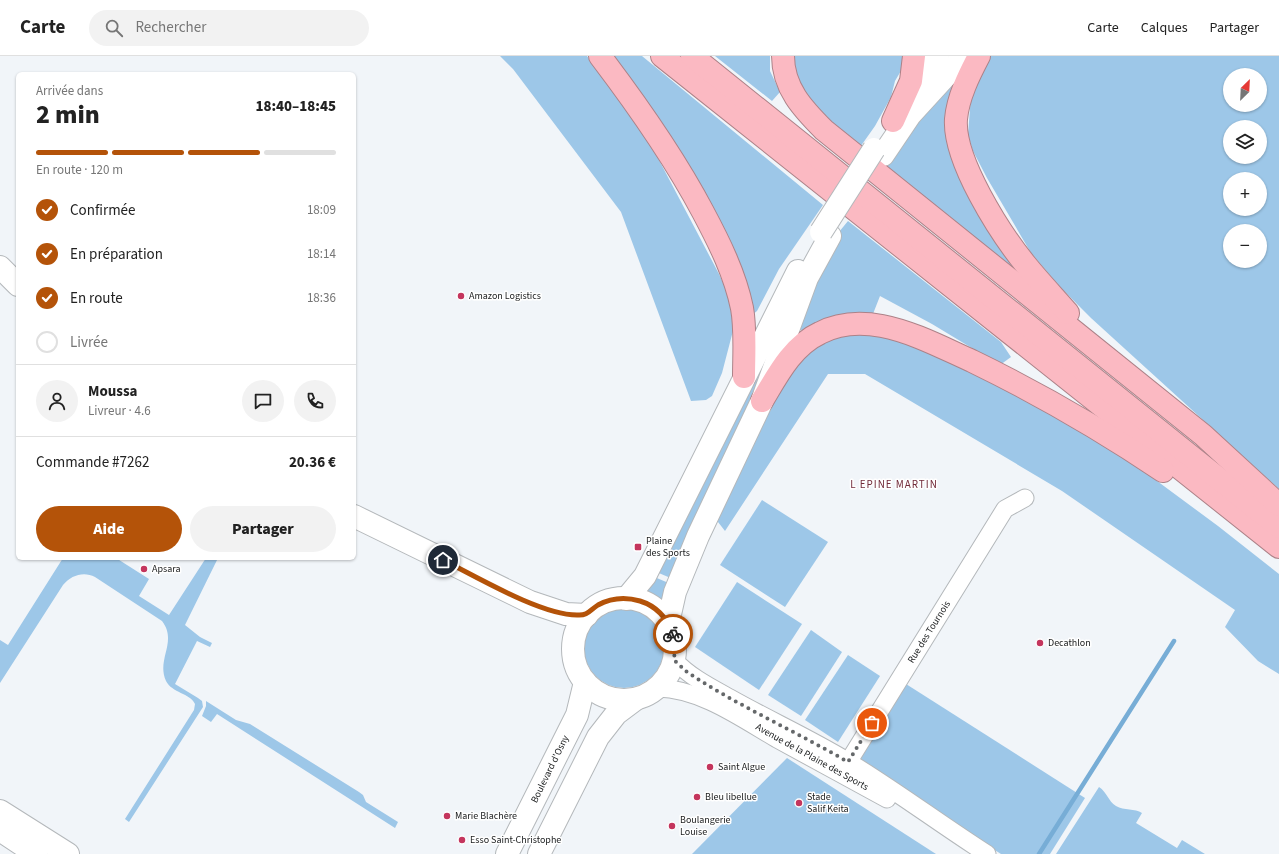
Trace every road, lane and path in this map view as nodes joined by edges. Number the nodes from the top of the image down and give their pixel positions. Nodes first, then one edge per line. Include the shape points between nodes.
1 (600, 56) edge
2 (662, 56) edge
3 (692, 56) edge
4 (782, 56) edge
5 (914, 56) edge
6 (938, 56) edge
7 (964, 56) edge
8 (979, 56) edge
9 (893, 121) junction
10 (879, 152) junction
11 (826, 234) junction
12 (0, 267) edge
13 (16, 284) edge
14 (744, 377) junction
15 (1138, 383) junction
16 (762, 401) junction
17 (1025, 498) dead end
18 (1279, 505) edge
19 (356, 517) edge
20 (1279, 527) edge
21 (1279, 547) edge
22 (1279, 556) edge
23 (518, 597) junction
24 (626, 599) junction
25 (587, 615) junction
26 (668, 624) junction
27 (574, 640) junction
28 (674, 660) junction
29 (585, 682) junction
30 (658, 688) junction
31 (636, 699) junction
32 (845, 768) junction
33 (0, 811) edge
34 (0, 830) edge
35 (36, 854) edge
36 (68, 854) edge
37 (508, 854) edge
38 (538, 854) edge
39 (987, 854) edge

1 - 14 highway via 661,141 687,182 720,245 742,308 745,331
2 - 21 highway
3 - 20 highway
4 - 15 highway via 790,89 799,103 824,130
5 - 9 highway via 911,81
6 - 9 main road
7 - 10 main road
8 - 15 highway via 964,89 956,119 963,158 973,180 1000,229 1026,265 1074,319
9 - 10 main road
10 - 11 main road
11 - 14 main road via 783,298
11 - 16 main road
12 - 13 main road
14 - 24 main road via 645,576
15 - 18 highway via 1203,435
16 - 22 highway via 789,359 819,333 846,324 893,329 931,342 1067,410 1174,478
16 - 26 main road via 698,536 675,592
17 - 32 street, Rue des Tournois via 1005,509
19 - 23 main road
23 - 25 main road via 566,614
23 - 27 main road via 566,627
24 - 25 main road via 604,602
24 - 26 main road via 640,601 653,607
25 - 27 main road
26 - 28 main road via 675,641
27 - 29 main road via 575,663
28 - 30 main road via 668,676
28 - 32 street, Avenue de la Plaine des Sports via 712,688
29 - 31 main road via 604,696 620,700
29 - 37 main road, Boulevard d'Osny via 577,714
30 - 31 main road
30 - 32 street, Avenue de la Plaine des Sports via 680,690 700,698
31 - 38 main road via 616,714 598,737
32 - 39 street, Avenue de la Plaine des Sports
33 - 36 main road
34 - 35 main road

